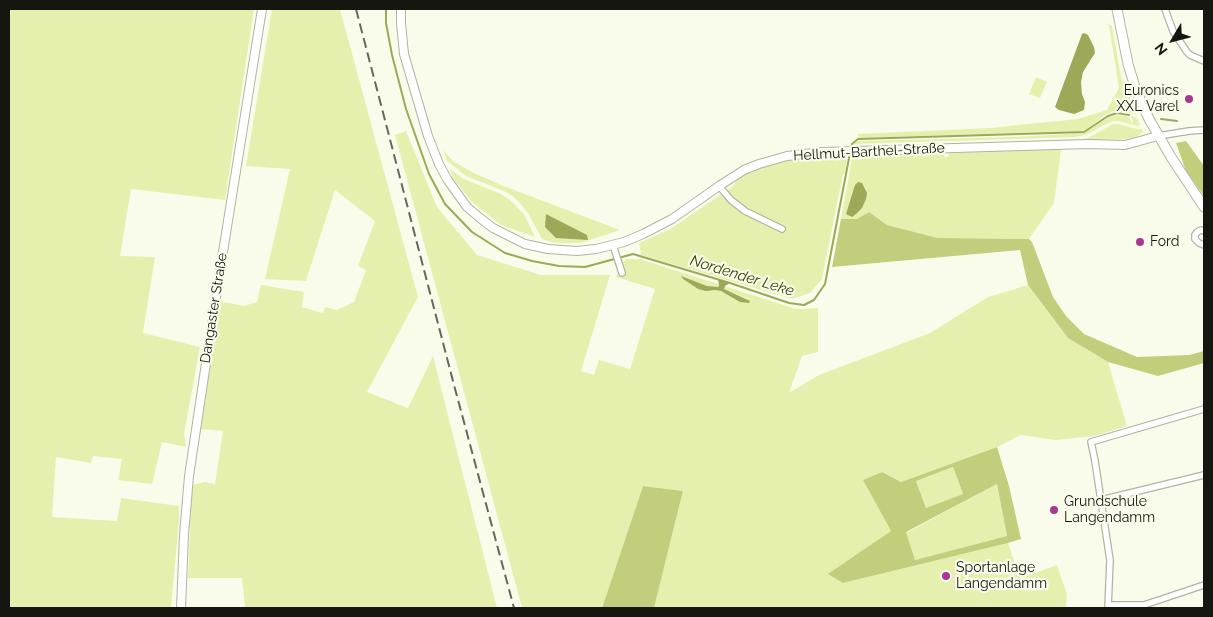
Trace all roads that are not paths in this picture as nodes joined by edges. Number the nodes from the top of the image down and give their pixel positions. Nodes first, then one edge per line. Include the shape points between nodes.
1 (262, 9) edge
2 (401, 9) edge
3 (1117, 9) edge
4 (1166, 9) edge
5 (1204, 61) edge
6 (1204, 130) edge
7 (1158, 136) junction
8 (718, 186) junction
9 (1204, 207) edge
10 (782, 229) dead end
11 (1204, 231) edge
12 (613, 245) junction
13 (1204, 245) edge
14 (622, 273) dead end
15 (1204, 409) edge
16 (1204, 475) edge
17 (1101, 500) junction
18 (1204, 585) edge
19 (1108, 606) edge
20 (181, 608) edge

1 - 20 street, Dangaster Straße via 189,474
2 - 12 street, Hellmut-Barthel-Straße via 404,54 428,136 447,179 467,207 494,228 525,244 577,251
3 - 7 main road via 1131,76
4 - 5 street via 1173,31 1186,52
6 - 7 street
7 - 8 street, Hellmut-Barthel-Straße via 1125,145 805,154 758,164
7 - 9 main road
8 - 10 street via 745,211
8 - 12 street, Hellmut-Barthel-Straße via 658,227
11 - 13 street via 1197,232 1195,240
12 - 14 street
15 - 17 street via 1091,442
16 - 17 street
17 - 19 street via 1110,560
18 - 19 street via 1144,605

